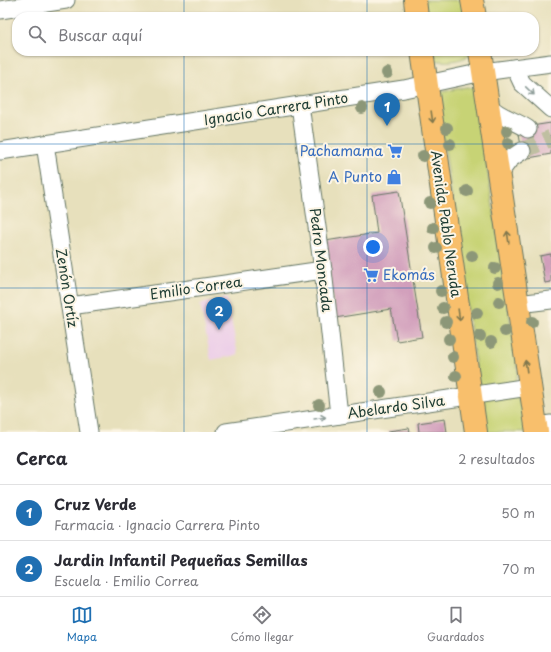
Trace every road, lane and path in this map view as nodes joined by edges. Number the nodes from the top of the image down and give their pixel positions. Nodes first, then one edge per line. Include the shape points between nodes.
1 (66, 0) edge
2 (415, 0) edge
3 (472, 0) edge
4 (0, 10) edge
5 (416, 12) edge
6 (474, 12) edge
7 (423, 56) edge
8 (482, 62) edge
9 (551, 63) edge
10 (515, 68) junction
11 (427, 85) junction
12 (300, 105) junction
13 (488, 105) junction
14 (551, 109) edge
15 (528, 129) dead end
16 (45, 144) junction
17 (0, 151) edge
18 (522, 151) tunnel mouth
19 (498, 175) junction
20 (322, 270) junction
21 (551, 300) edge
22 (518, 304) junction
23 (70, 306) junction
24 (529, 387) junction
25 (470, 397) junction
26 (339, 415) junction
27 (541, 427) edge
28 (89, 432) edge
29 (226, 432) edge
30 (476, 432) edge

1 - 4 street
2 - 5 main road
3 - 6 main road
7 - 11 main road, Avenida Pablo Neruda
8 - 10 street, Ignacio Carrera Pinto
8 - 11 street, Ignacio Carrera Pinto
8 - 13 main road
9 - 10 street, Ignacio Carrera Pinto
10 -> 14 street via 522,83
11 - 12 street, Ignacio Carrera Pinto
11 -> 25 main road, Avenida Pablo Neruda
12 - 16 street, Ignacio Carrera Pinto
12 - 20 street, Pedro Moncada
13 - 15 street via 498,114
13 - 19 main road
16 - 17 street, Ignacio Carrera Pinto
16 - 23 street, Zenón Ortíz
18 - 19 street via 510,159
22 -> 19 main road
20 - 23 street, Emilio Correa
20 - 26 street, Pedro Moncada
21 - 22 street
24 -> 22 main road
23 - 28 street, Zenón Ortíz
24 - 25 street
24 - 27 main road
25 - 26 street, Abelardo Silva
25 - 30 main road, Avenida Pablo Neruda
29 -> 26 street, Abelardo Silva

